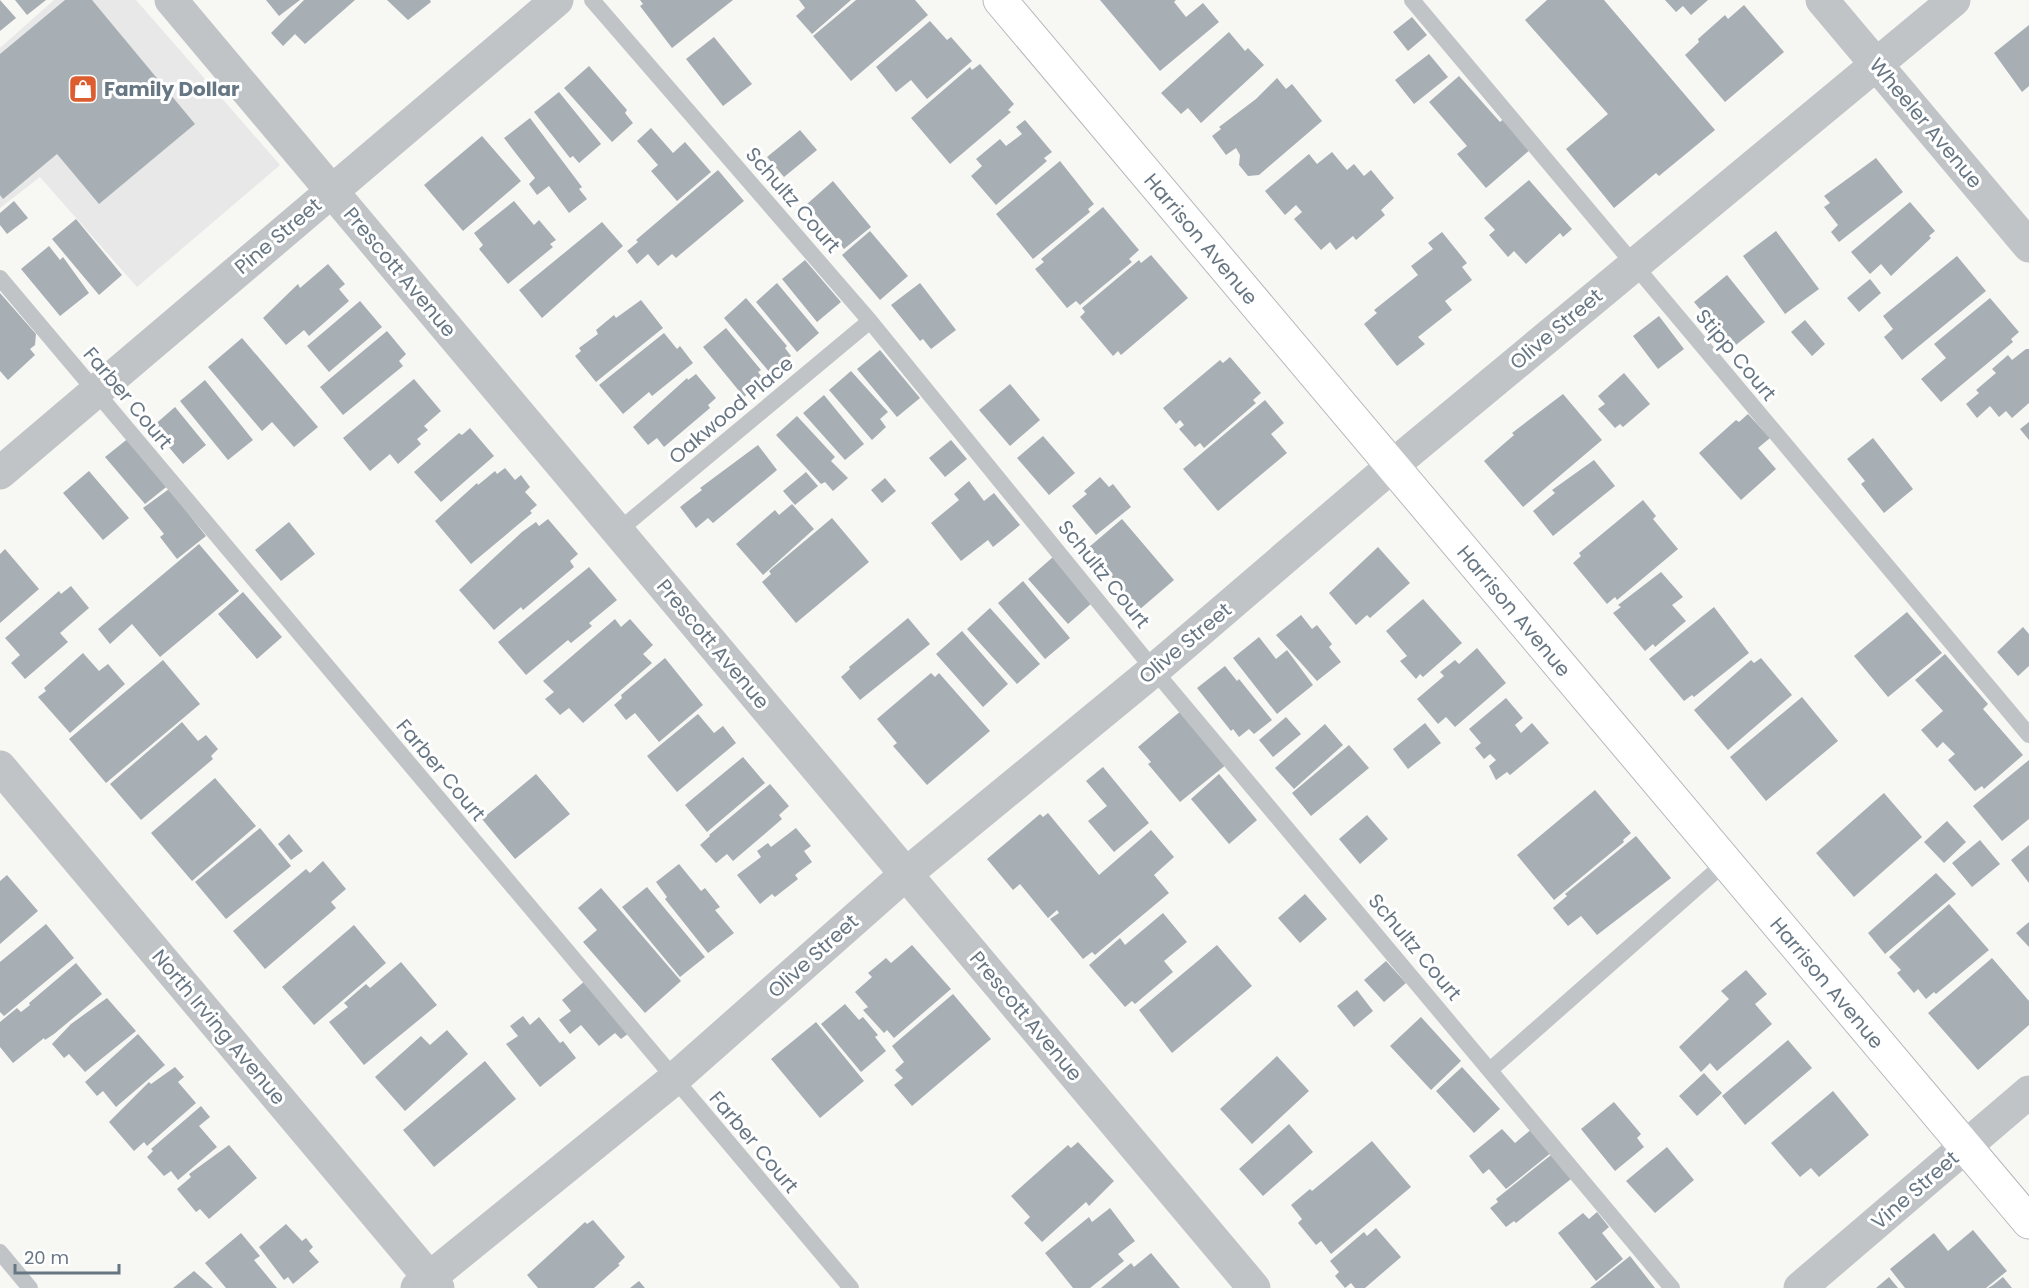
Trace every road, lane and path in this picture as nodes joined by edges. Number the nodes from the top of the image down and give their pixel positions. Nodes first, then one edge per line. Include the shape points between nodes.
1 (171, 0) edge
2 (556, 0) edge
3 (592, 0) edge
4 (1000, 0) edge
5 (1412, 0) edge
6 (1822, 0) edge
7 (1953, 0) edge
8 (1878, 65) junction
9 (332, 191) junction
10 (2029, 246) edge
11 (1633, 265) junction
12 (0, 278) edge
13 (870, 321) junction
14 (96, 392) junction
15 (1392, 466) junction
16 (0, 473) edge
17 (618, 531) junction
18 (1155, 670) junction
19 (2029, 735) edge
20 (0, 766) edge
21 (1726, 862) junction
22 (906, 874) junction
23 (1490, 1070) junction
24 (673, 1080) junction
25 (2029, 1092) edge
26 (1965, 1146) junction
27 (2029, 1222) edge
28 (0, 1252) edge
29 (428, 1285) edge
30 (30, 1288) edge
31 (851, 1288) edge
32 (1254, 1288) edge
33 (1672, 1288) edge
34 (1800, 1288) edge

1 - 9 street, Prescott Avenue
2 - 9 street, Pine Street
3 - 13 lane, Schultz Court
4 - 15 main road, Harrison Avenue
5 - 11 lane, Stipp Court
6 - 8 street, Wheeler Avenue
7 - 8 street, Olive Street
8 - 10 street, Wheeler Avenue
8 - 11 street, Olive Street
9 - 14 street, Pine Street
9 - 17 street, Prescott Avenue
11 - 15 street, Olive Street
11 - 19 lane, Stipp Court
12 - 14 lane, Farber Court
13 - 17 lane, Oakwood Place
13 - 18 lane, Schultz Court
14 - 16 street, Pine Street
14 - 24 lane, Farber Court
15 - 18 street, Olive Street
15 - 21 main road, Harrison Avenue
17 - 22 street, Prescott Avenue
18 - 22 street, Olive Street
18 - 23 lane, Schultz Court
20 - 29 street, North Irving Avenue
21 - 23 lane
21 - 26 main road, Harrison Avenue
22 - 24 street, Olive Street
22 - 32 street, Prescott Avenue
23 - 33 lane, Schultz Court
24 - 29 street, Olive Street
24 - 31 lane, Farber Court
25 - 26 street, Vine Street
26 - 27 main road, Harrison Avenue
26 - 34 street, Vine Street
28 - 30 lane

